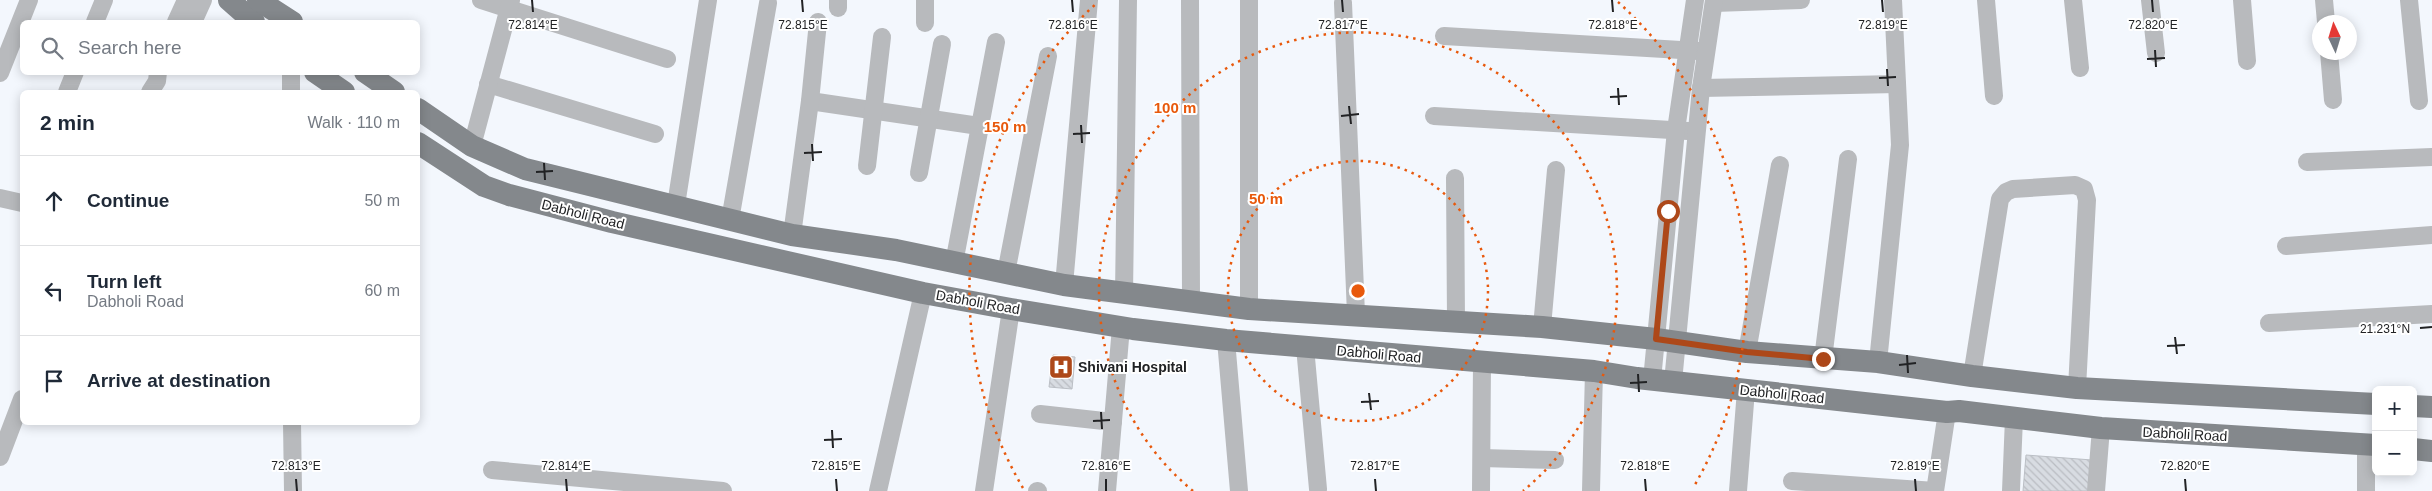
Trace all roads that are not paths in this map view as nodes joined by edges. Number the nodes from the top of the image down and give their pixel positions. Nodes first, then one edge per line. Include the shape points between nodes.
1 (29, 0) edge
2 (104, 0) edge
3 (186, 0) edge
4 (203, 0) edge
5 (229, 0) edge
6 (481, 0) edge
7 (708, 0) edge
8 (925, 0) edge
9 (1089, 0) edge
10 (1128, 0) edge
11 (1190, 0) edge
12 (1249, 0) edge
13 (1695, 0) edge
14 (1801, 0) edge
15 (1893, 0) edge
16 (1986, 0) edge
17 (2073, 0) edge
18 (2150, 0) edge
19 (2242, 0) edge
20 (2324, 0) edge
21 (2409, 0) edge
22 (1714, 2) edge
23 (768, 3) dead end
24 (1343, 3) dead end
25 (509, 4) edge
26 (2325, 15) edge
27 (21, 20) edge
28 (96, 20) edge
29 (177, 20) edge
30 (194, 20) edge
31 (252, 20) edge
32 (818, 22) dead end
33 (20, 23) edge
34 (925, 23) dead end
35 (1444, 36) dead end
36 (882, 37) dead end
37 (996, 42) dead end
38 (942, 44) dead end
39 (1688, 51) junction
40 (1706, 52) junction
41 (2156, 53) dead end
42 (1048, 56) dead end
43 (667, 59) dead end
44 (2330, 60) edge
45 (2247, 61) dead end
46 (2080, 68) dead end
47 (0, 73) edge
48 (74, 75) edge
49 (291, 75) edge
50 (318, 75) edge
51 (368, 75) edge
52 (488, 84) junction
53 (1897, 84) junction
54 (1701, 88) junction
55 (68, 90) edge
56 (291, 90) edge
57 (341, 90) edge
58 (391, 90) edge
59 (1994, 96) dead end
60 (2333, 100) dead end
61 (810, 101) junction
62 (2419, 101) dead end
63 (420, 110) edge
64 (874, 112) junction
65 (1434, 116) dead end
66 (929, 120) junction
67 (979, 126) junction
68 (1676, 130) junction
69 (1697, 131) junction
70 (655, 134) dead end
71 (420, 144) edge
72 (472, 146) junction
73 (2432, 157) edge
74 (1848, 159) dead end
75 (2307, 162) dead end
76 (1780, 165) dead end
77 (867, 166) dead end
78 (1556, 170) dead end
79 (919, 173) dead end
80 (1455, 178) dead end
81 (0, 198) edge
82 (20, 203) edge
83 (676, 205) junction
84 (1668, 211) junction
85 (1689, 213) junction
86 (730, 220) junction
87 (792, 235) junction
88 (2432, 235) edge
89 (2286, 246) dead end
90 (954, 262) junction
91 (1006, 273) junction
92 (1064, 285) junction
93 (923, 293) junction
94 (1124, 294) junction
95 (1191, 300) junction
96 (1011, 309) junction
97 (1249, 309) junction
98 (1356, 314) junction
99 (2432, 314) edge
100 (1456, 321) junction
101 (2269, 323) dead end
102 (1121, 327) junction
103 (1542, 327) junction
104 (1226, 340) junction
105 (1667, 341) junction
106 (1305, 347) junction
107 (1747, 352) junction
108 (1823, 359) junction
109 (1482, 362) junction
110 (1878, 362) junction
111 (1594, 371) junction
112 (1972, 376) junction
113 (1662, 381) junction
114 (2077, 388) junction
115 (1746, 390) junction
116 (20, 404) edge
117 (2368, 404) edge
118 (2417, 406) edge
119 (2432, 407) edge
120 (1947, 412) junction
121 (1040, 414) dead end
122 (2014, 418) junction
123 (1113, 422) junction
124 (292, 425) edge
125 (2101, 428) junction
126 (2371, 445) edge
127 (2417, 449) edge
128 (2432, 451) edge
129 (0, 457) edge
130 (1482, 458) junction
131 (1555, 460) dead end
132 (492, 470) dead end
133 (1792, 481) dead end
134 (1318, 489) dead end
135 (292, 491) edge
136 (723, 491) edge
137 (878, 491) edge
138 (984, 491) edge
139 (1107, 491) edge
140 (1239, 491) edge
141 (1481, 491) edge
142 (1591, 491) edge
143 (1738, 491) edge
144 (1935, 491) edge
145 (2011, 491) edge
146 (2096, 491) edge
147 (2366, 491) edge

1 - 27 street
2 - 28 street
3 - 29 street
4 - 30 street
5 - 31 main road
6 - 25 street
7 - 83 street
8 - 34 street
9 - 92 street
10 - 94 street
11 - 95 street
12 - 97 street
13 - 39 street
14 - 22 street
15 - 53 street
16 - 59 street
17 - 46 street
18 - 41 street
19 - 45 street
20 - 26 street
21 - 62 street
22 - 40 street
23 - 86 street
24 - 98 street
25 - 43 street
25 - 52 street
32 - 61 street
33 - 47 street
35 - 39 street
36 - 64 street
37 - 67 street
38 - 66 street
39 - 40 street
39 - 68 street
40 - 54 street
42 - 91 street
44 - 60 street
48 - 55 street
49 - 56 street
50 - 57 main road
51 - 58 main road
52 - 70 street
52 - 72 street
53 - 54 street
53 - 110 street via 1900,145
54 - 69 street
61 - 64 street
61 - 87 street
63 - 72 main road, Dabholi Road
64 - 66 street
64 - 77 street
65 - 68 street
66 - 67 street
66 - 79 street
67 - 90 street
68 - 69 street
68 - 84 street
69 - 85 street
71 - 93 main road, Dabholi Road via 484,186 509,195 612,222
72 - 83 main road, Dabholi Road via 525,169
73 - 75 street
74 - 108 street
76 - 107 street
78 - 103 street
80 - 100 street
81 - 82 street
83 - 86 main road, Dabholi Road
84 - 85 street
84 - 105 street
85 - 105 street
86 - 87 main road, Dabholi Road
87 - 90 main road, Dabholi Road
88 - 89 street
90 - 91 main road, Dabholi Road
91 - 92 main road, Dabholi Road
92 - 94 main road, Dabholi Road
93 - 96 main road, Dabholi Road
93 - 137 street
94 - 95 main road, Dabholi Road
95 - 97 main road, Dabholi Road
96 - 102 main road, Dabholi Road
96 - 138 street
97 - 98 main road, Dabholi Road
98 - 100 main road, Dabholi Road
99 - 101 street
100 - 103 main road, Dabholi Road
102 - 104 main road, Dabholi Road
102 - 123 street
103 - 105 main road, Dabholi Road
104 - 106 main road, Dabholi Road
104 - 140 street
105 - 107 main road, Dabholi Road
105 - 113 street
106 - 109 main road, Dabholi Road
106 - 134 street
107 - 108 main road, Dabholi Road
108 - 110 main road, Dabholi Road
109 - 111 main road, Dabholi Road
109 - 130 street
110 - 112 main road, Dabholi Road
111 - 113 main road, Dabholi Road
111 - 142 street
112 - 114 main road, Dabholi Road
112 - 114 street via 2000,199 2013,189 2075,185 2084,189 2087,200
113 - 115 main road, Dabholi Road
114 - 117 main road, Dabholi Road
115 - 120 main road, Dabholi Road
115 - 143 street
116 - 129 street
118 - 119 main road
120 - 122 main road, Dabholi Road
120 - 144 street
121 - 123 street
122 - 125 main road, Dabholi Road
122 - 145 street
123 - 139 street
124 - 135 street
125 - 126 main road, Dabholi Road
125 - 146 street
126 - 147 street
127 - 128 main road
130 - 131 street
130 - 141 street
132 - 136 street
133 - 144 street

